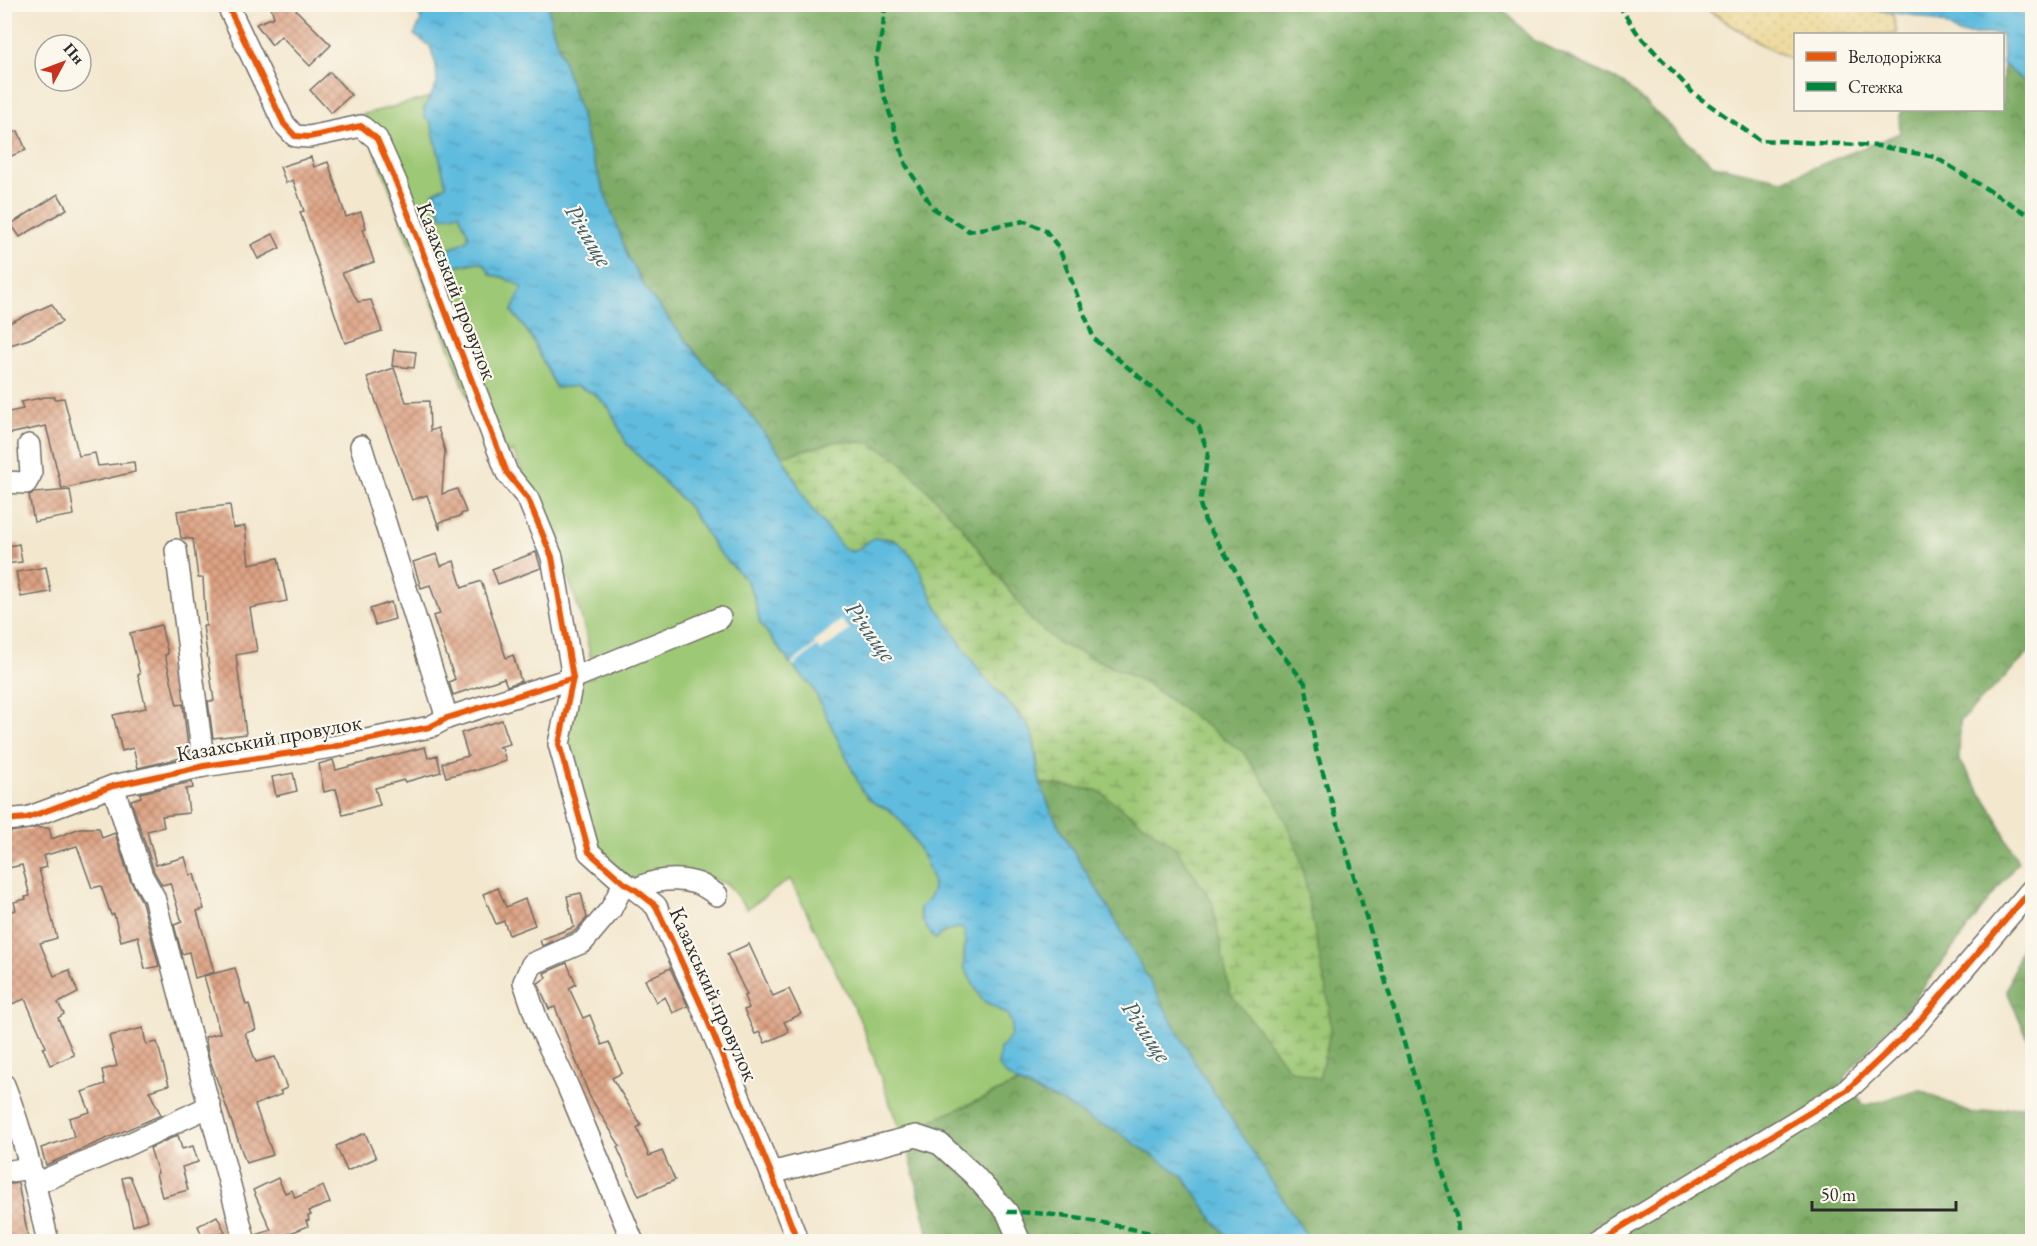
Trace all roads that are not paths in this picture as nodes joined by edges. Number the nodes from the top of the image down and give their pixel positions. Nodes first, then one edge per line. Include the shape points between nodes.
1 (227, 4) edge
2 (29, 445) dead end
3 (361, 446) dead end
4 (4, 482) edge
5 (176, 550) dead end
6 (720, 618) dead end
7 (573, 678) junction
8 (447, 718) junction
9 (204, 766) junction
10 (113, 786) junction
11 (4, 820) edge
12 (630, 886) junction
13 (2032, 889) edge
14 (717, 895) dead end
15 (4, 1084) edge
16 (210, 1106) junction
17 (4, 1172) edge
18 (771, 1173) junction
19 (32, 1176) junction
20 (48, 1242) edge
21 (245, 1242) edge
22 (633, 1242) edge
23 (798, 1242) edge
24 (1020, 1242) edge
25 (1597, 1242) edge

1 - 7 street, Казахський провулок via 284,124 295,136 309,137 361,126 377,140 507,473 528,499 552,557
2 - 4 street via 31,474 26,483
3 - 8 street
5 - 9 street, Казахський провулок
6 - 7 street
7 - 8 street, Казахський провулок
7 - 12 street, Казахський провулок via 559,744 589,852
8 - 9 street, Казахський провулок via 430,728
9 - 10 street, Казахський провулок
10 - 11 street, Казахський провулок via 27,818
10 - 16 street via 142,876 154,897
12 - 14 street via 672,880 697,883
12 - 18 street, Казахський провулок via 656,906
12 - 22 street via 583,942 532,964 524,982
13 - 25 street via 1917,1024 1847,1090
15 - 19 street
16 - 19 street via 127,1145
16 - 21 street
17 - 19 street
18 - 23 street, Казахський провулок
18 - 24 street via 916,1136 940,1144 973,1173 1007,1212
19 - 20 street

